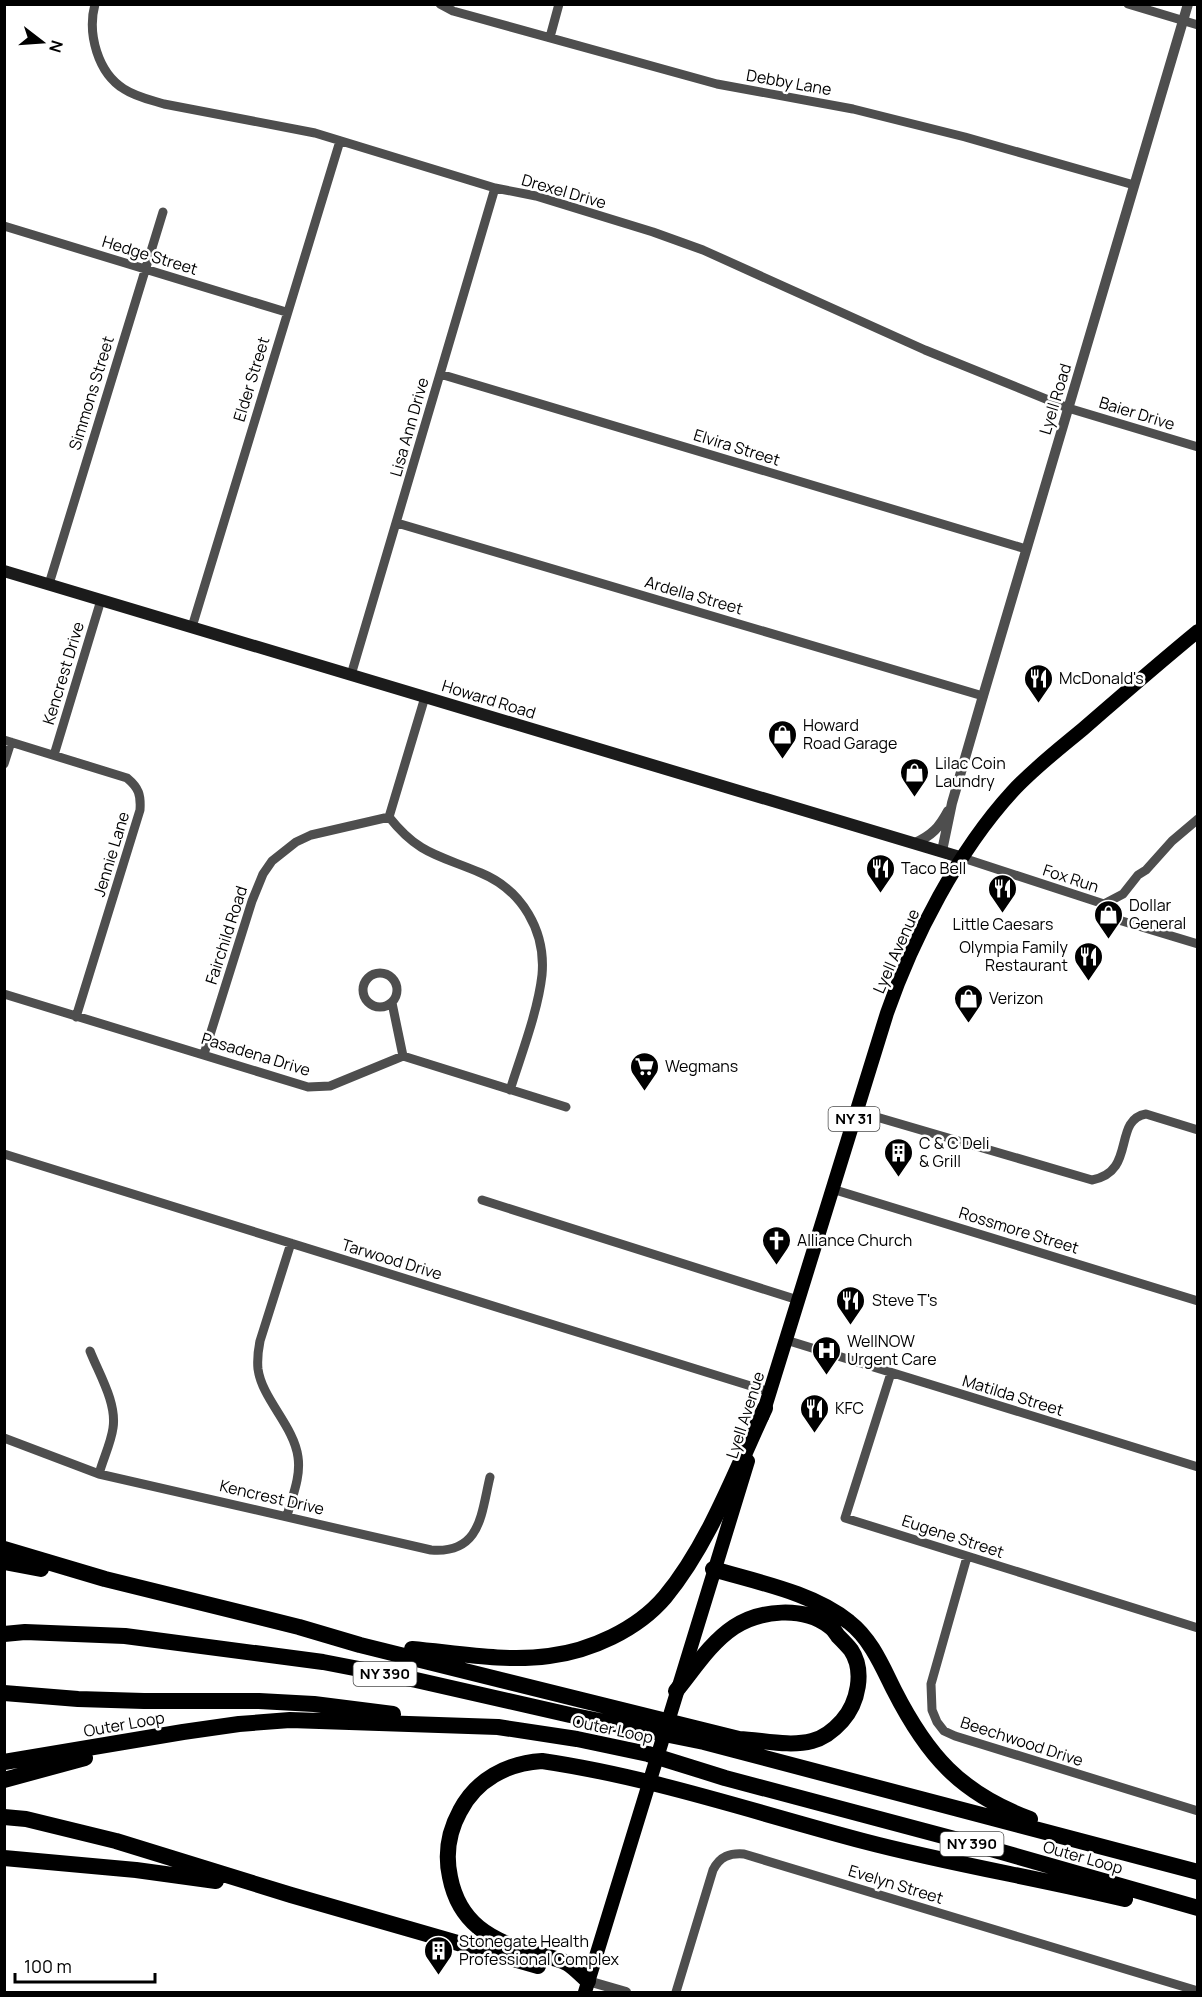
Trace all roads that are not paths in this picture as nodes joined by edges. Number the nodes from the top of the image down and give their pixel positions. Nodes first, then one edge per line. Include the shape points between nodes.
1 (95, 4) edge
2 (440, 4) edge
3 (560, 4) edge
4 (1128, 4) edge
5 (1188, 4) edge
6 (1183, 20) junction
7 (1197, 25) edge
8 (550, 37) junction
9 (340, 141) junction
10 (1134, 185) junction
11 (495, 188) junction
12 (163, 212) dead end
13 (4, 226) edge
14 (145, 269) junction
15 (286, 312) junction
16 (440, 374) junction
17 (1068, 408) junction
18 (1197, 447) edge
19 (397, 523) junction
20 (1026, 549) junction
21 (4, 571) edge
22 (49, 584) junction
23 (101, 600) junction
24 (192, 627) junction
25 (1197, 630) edge
26 (351, 675) junction
27 (982, 696) junction
28 (424, 698) junction
29 (8, 741) edge
30 (54, 755) junction
31 (4, 764) edge
32 (952, 803) junction
33 (389, 817) junction
34 (1197, 819) edge
35 (915, 843) junction
36 (942, 851) junction
37 (963, 858) junction
38 (1104, 904) junction
39 (1197, 944) edge
40 (4, 994) edge
41 (392, 1003) dead end
42 (76, 1017) junction
43 (204, 1054) junction
44 (403, 1056) junction
45 (510, 1090) junction
46 (566, 1107) dead end
47 (856, 1111) junction
48 (1197, 1130) edge
49 (4, 1154) edge
50 (832, 1189) junction
51 (482, 1200) dead end
52 (291, 1243) junction
53 (798, 1300) junction
54 (1197, 1301) edge
55 (786, 1340) junction
56 (90, 1351) dead end
57 (891, 1373) junction
58 (768, 1400) junction
59 (4, 1438) edge
60 (1197, 1467) edge
61 (99, 1474) junction
62 (490, 1477) dead end
63 (287, 1516) junction
64 (4, 1549) edge
65 (967, 1557) junction
66 (4, 1562) edge
67 (713, 1569) junction
68 (105, 1579) junction
69 (1197, 1628) edge
70 (4, 1634) edge
71 (360, 1645) junction
72 (676, 1691) junction
73 (4, 1693) edge
74 (498, 1727) junction
75 (183, 1732) junction
76 (739, 1739) junction
77 (760, 1757) junction
78 (4, 1762) edge
79 (4, 1780) edge
80 (1197, 1811) edge
81 (4, 1817) edge
82 (4, 1858) edge
83 (1153, 1860) junction
84 (1197, 1872) edge
85 (291, 1895) junction
86 (1190, 1906) edge
87 (586, 1987) edge
88 (1197, 1991) edge
89 (626, 1992) edge
90 (676, 1992) edge

1 - 9 street, Drexel Drive via 92,24 98,55 110,77 126,91 164,104
2 - 8 street, Debby Lane
3 - 8 street
4 - 6 street
5 - 6 street, Lyell Road
6 - 7 street
6 - 10 street, Lyell Road
8 - 10 street, Debby Lane via 717,84 853,109 965,137
9 - 11 street, Drexel Drive
9 - 15 street, Elder Street
10 - 17 street, Lyell Road
11 - 16 street, Lisa Ann Drive
11 - 17 street, Drexel Drive via 536,196 703,250 925,350
12 - 14 street, Simmons Street
13 - 14 street, Hedge Street
14 - 15 street, Hedge Street
14 - 22 street, Simmons Street
15 - 24 street, Elder Street
16 - 19 street, Lisa Ann Drive
16 - 20 street, Elvira Street
17 - 18 street, Baier Drive
17 - 20 street, Lyell Road
19 - 26 street, Lisa Ann Drive
19 - 27 street, Ardella Street
20 - 27 street, Lyell Road
21 - 22 main road, Howard Road
22 - 23 main road, Howard Road
23 - 24 main road, Howard Road
23 - 30 street, Kencrest Drive
24 - 26 main road, Howard Road
25 - 37 main road, NY 31 via 1020,785
26 - 28 main road, Howard Road
27 - 32 street, Lyell Road
28 - 33 street
28 - 35 main road, Howard Road
29 - 30 street
29 - 31 street
30 - 42 street, Jennie Lane via 127,778 141,795 140,810
32 - 35 street, Lyell Road via 940,828
32 - 36 street, Lyell Road
33 - 43 street, Fairchild Road via 311,835 272,861 254,894
33 - 45 street via 417,846 509,888 534,925 540,942 542,977
34 - 38 street via 1123,894
35 - 36 main road, Howard Road
36 - 37 main road, Howard Road
37 - 38 street, Fox Run
37 - 47 main road, Lyell Avenue / NY 31 via 926,920 900,976
38 - 39 street, Fox Run via 1112,916 1122,921
40 - 42 street, Pasadena Drive
41 - 44 street
42 - 43 street, Pasadena Drive
43 - 44 street, Pasadena Drive via 308,1087 330,1086
44 - 45 street
45 - 46 street
47 - 48 street via 1092,1180 1115,1168 1131,1121 1138,1116 1146,1114
47 - 50 main road, Lyell Avenue / NY 31
49 - 52 street, Tarwood Drive
50 - 53 main road, Lyell Avenue / NY 31
50 - 54 street, Rossmore Street
51 - 53 street
52 - 58 street, Tarwood Drive
52 - 63 street via 257,1357 264,1386 297,1449 298,1473
53 - 55 main road, Lyell Avenue / NY 31
55 - 57 street, Matilda Street
55 - 58 main road, Lyell Avenue / NY 31
56 - 61 street via 113,1412 113,1428
57 - 60 street, Matilda Street
57 - 65 street, Eugene Street via 845,1518
58 - 67 main road, Lyell Avenue / NY 31
58 - 71 highway via 700,1545 664,1598 631,1626 592,1645 549,1656 513,1658
59 - 61 street, Kencrest Drive
61 - 63 street, Kencrest Drive
62 - 63 street, Kencrest Drive via 480,1523 473,1535 464,1544 445,1551
64 - 68 highway
65 - 69 street, Eugene Street
65 - 80 street, Beechwood Drive via 931,1684 932,1710 945,1731
66 - 68 highway
67 - 72 main road, Lyell Avenue / NY 31
67 - 83 highway via 803,1597 850,1622 870,1646 923,1741 946,1768 977,1792 1016,1814
68 - 71 highway via 299,1626
70 - 77 highway, Outer Loop / NY 390 via 125,1636 323,1662
71 - 76 highway
72 - 76 highway via 716,1640 736,1626 767,1614 782,1613 800,1614 830,1626 852,1651 858,1673 857,1695 848,1714 833,1731 812,1741
72 - 87 main road, Lyell Avenue / NY 31
73 - 74 highway via 89,1700 314,1704
74 - 75 highway, Outer Loop / NY 390 via 290,1720
74 - 86 highway, Outer Loop / NY 390 via 648,1754
75 - 78 highway, Outer Loop / NY 390
75 - 79 highway
76 - 77 highway
77 - 83 highway, Outer Loop / NY 390
81 - 85 highway via 116,1841
82 - 85 highway via 184,1876
83 - 84 highway, Outer Loop / NY 390
85 - 87 highway
86 - 87 highway via 1142,1903 951,1862 632,1779 531,1761 489,1778 467,1798 449,1840 447,1864 452,1890 480,1931 520,1949 567,1963
87 - 89 street
88 - 90 street, Evelyn Street via 734,1853 722,1858 713,1870

